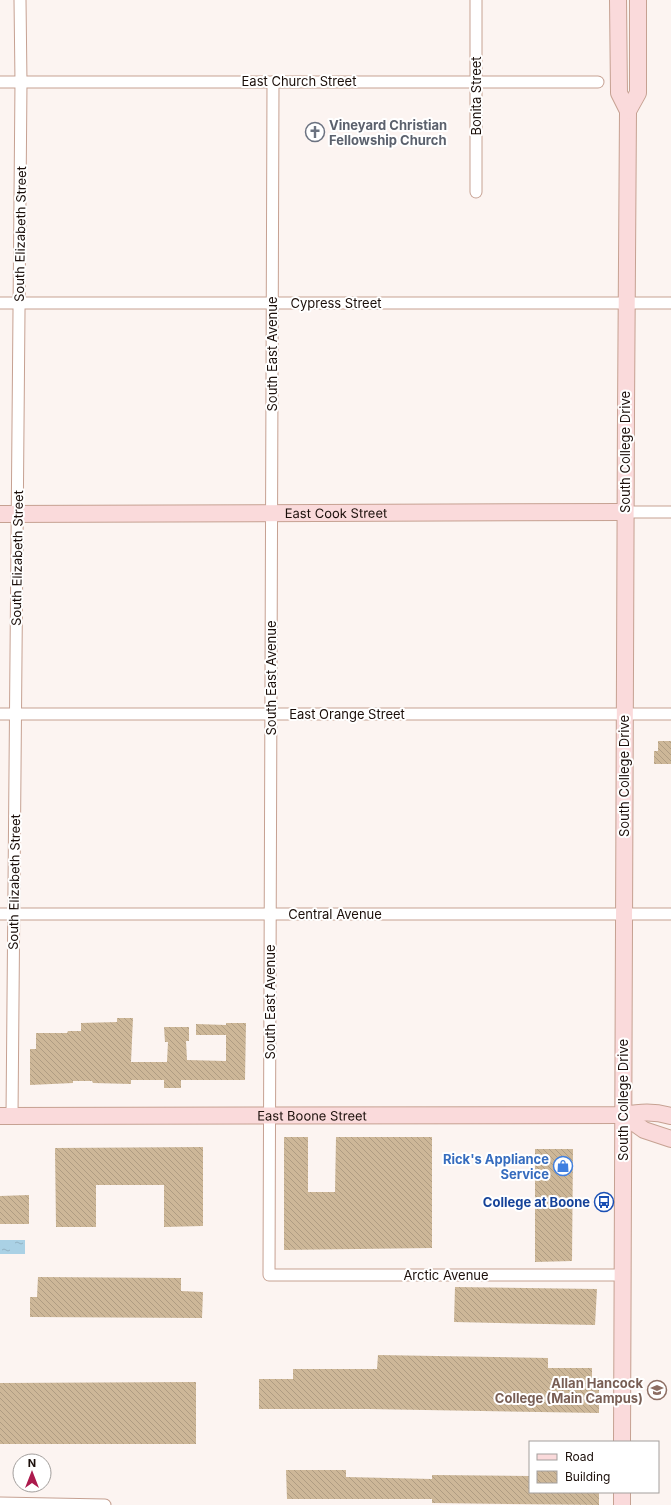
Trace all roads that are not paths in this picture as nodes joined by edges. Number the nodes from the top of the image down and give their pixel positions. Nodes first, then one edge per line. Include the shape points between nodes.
1 (20, 0) edge
2 (476, 0) edge
3 (618, 0) edge
4 (638, 0) edge
5 (476, 81) junction
6 (0, 82) edge
7 (21, 82) junction
8 (273, 82) junction
9 (598, 82) dead end
10 (628, 111) junction
11 (476, 192) dead end
12 (626, 302) junction
13 (671, 302) edge
14 (0, 303) edge
15 (19, 303) junction
16 (272, 303) junction
17 (625, 512) junction
18 (671, 512) edge
19 (272, 513) junction
20 (0, 514) edge
21 (17, 514) junction
22 (0, 714) edge
23 (16, 714) junction
24 (271, 714) junction
25 (624, 714) junction
26 (671, 714) edge
27 (0, 914) edge
28 (14, 914) junction
29 (270, 914) junction
30 (624, 914) junction
31 (671, 914) edge
32 (623, 1115) junction
33 (6, 1116) edge
34 (270, 1116) junction
35 (671, 1116) edge
36 (671, 1139) edge
37 (269, 1275) joint
38 (622, 1275) junction
39 (622, 1441) edge
40 (622, 1493) edge
41 (0, 1504) edge
42 (68, 1505) edge
43 (105, 1505) edge
44 (622, 1505) edge

1 - 7 street, South Elizabeth Street
2 - 5 street, Bonita Street
3 - 10 street, South College Drive via 619,93
4 - 10 street, South College Drive via 638,93
5 - 8 street, East Church Street
5 - 9 street, East Church Street
5 - 11 street, Bonita Street
6 - 7 street, East Church Street
7 - 8 street, East Church Street
7 - 15 street, South Elizabeth Street
8 - 16 street, South East Avenue
10 - 12 street, South College Drive
12 - 13 street, Cypress Street
12 - 16 street, Cypress Street
12 - 17 street, South College Drive
14 - 15 street, Cypress Street
15 - 16 street, Cypress Street
15 - 21 street, South Elizabeth Street
16 - 19 street, South East Avenue
17 - 18 street, East Cook Street
17 - 19 street, East Cook Street
17 - 25 street, South College Drive
19 - 21 street, East Cook Street
19 - 24 street, South East Avenue
20 - 21 street, East Cook Street
21 - 23 street, South Elizabeth Street
22 - 23 street, East Orange Street
23 - 24 street, East Orange Street
23 - 28 street, South Elizabeth Street
24 - 25 street, East Orange Street
24 - 29 street, South East Avenue
25 - 26 street, East Orange Street
25 - 30 street, South College Drive
27 - 28 street, Central Avenue
28 - 29 street, Central Avenue
28 - 33 street, South Elizabeth Street
29 - 30 street, Central Avenue
29 - 34 street, South East Avenue
30 - 31 street, Central Avenue
30 - 32 street, South College Drive
32 - 34 street, East Boone Street
32 - 35 street, East Boone Street via 656,1112
32 - 36 street via 644,1130
32 - 38 street, South College Drive
33 - 34 street, East Boone Street
34 - 37 street, South East Avenue
37 - 38 street, Arctic Avenue
38 - 39 street, South College Drive
40 - 44 street
41 - 42 street
42 - 43 street

